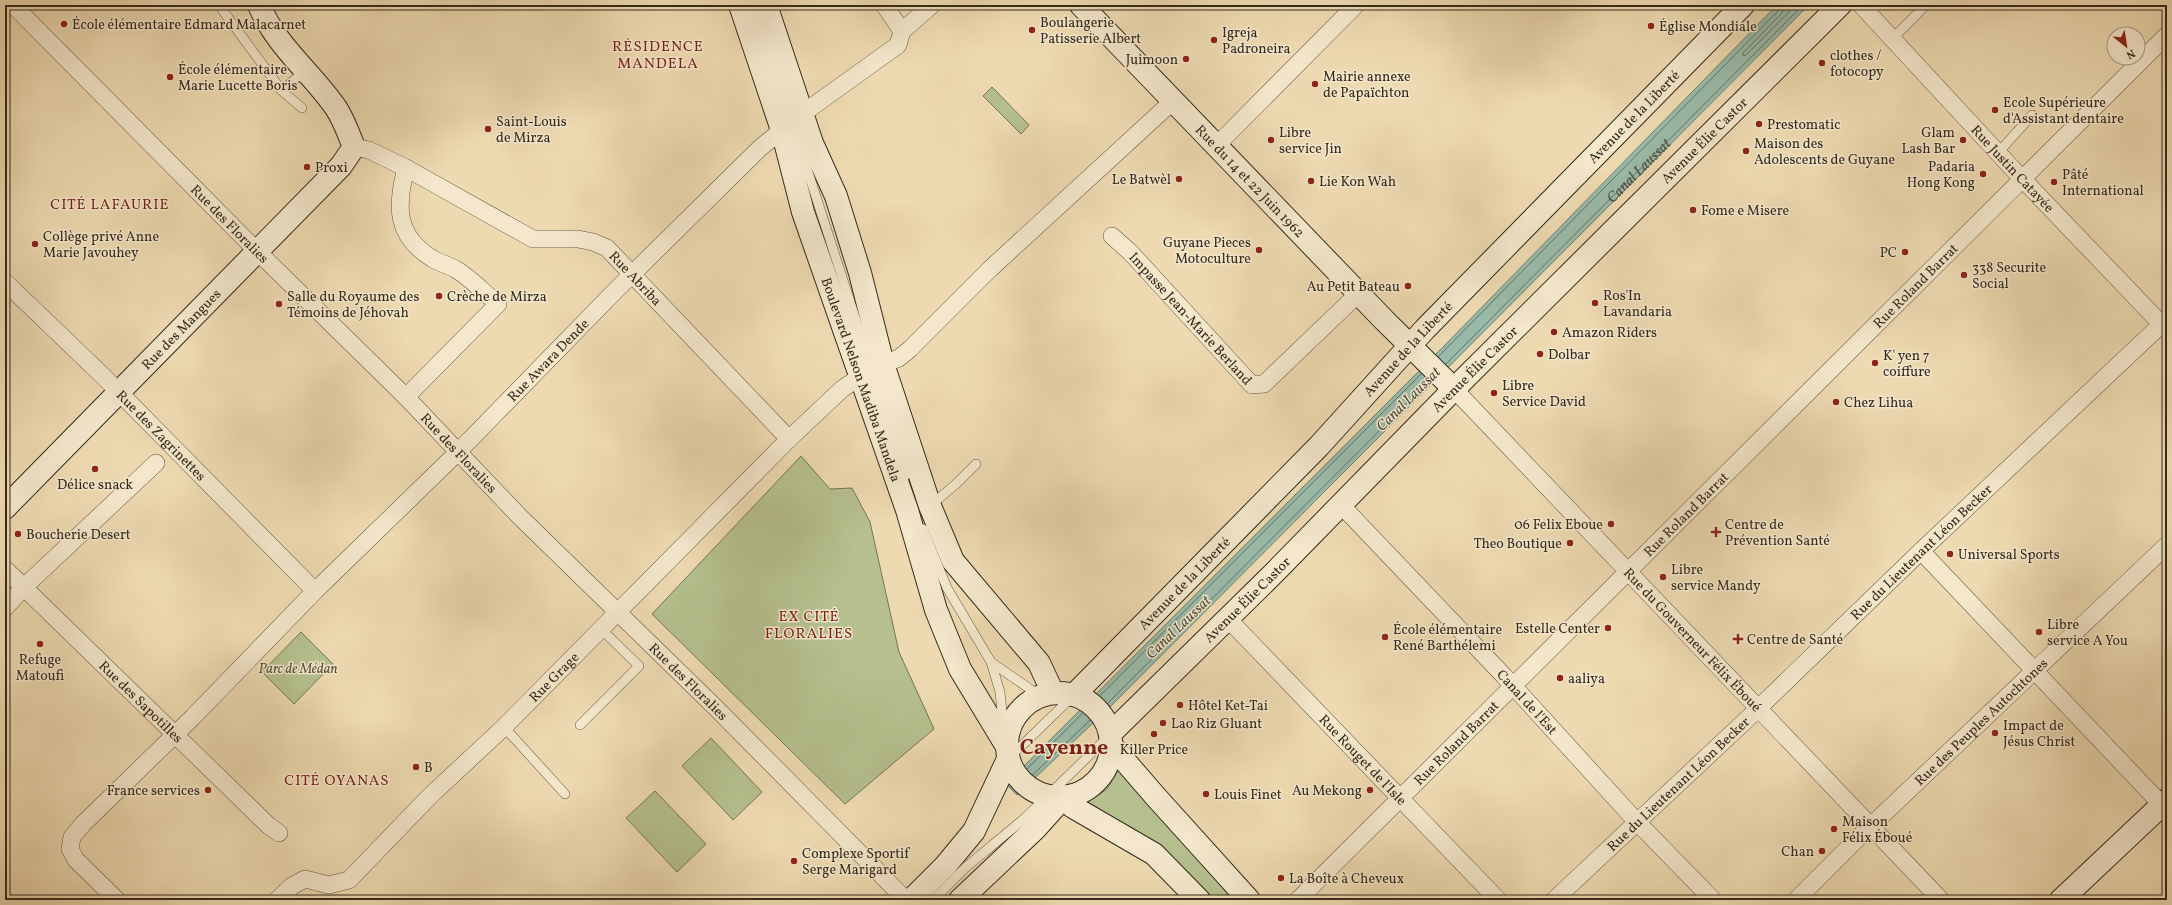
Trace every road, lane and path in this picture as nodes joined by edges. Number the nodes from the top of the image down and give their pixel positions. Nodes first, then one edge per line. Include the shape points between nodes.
1 (13, 5) edge
2 (259, 5) edge
3 (740, 5) edge
4 (754, 5) edge
5 (766, 5) edge
6 (884, 5) edge
7 (932, 5) edge
8 (1081, 5) edge
9 (1356, 5) edge
10 (1743, 5) edge
11 (1840, 5) edge
12 (1861, 5) edge
13 (1926, 5) edge
14 (222, 6) edge
15 (902, 31) junction
16 (2167, 35) edge
17 (1892, 39) junction
18 (304, 71) junction
19 (282, 91) junction
20 (1173, 101) junction
21 (302, 108) dead end
22 (802, 114) junction
23 (2032, 115) dead end
24 (782, 130) junction
25 (1216, 146) junction
26 (354, 148) junction
27 (1998, 153) junction
28 (406, 168) junction
29 (2022, 179) junction
30 (1112, 236) dead end
31 (258, 252) junction
32 (633, 274) junction
33 (5, 282) edge
34 (1359, 293) junction
35 (2165, 324) edge
36 (1415, 351) junction
37 (883, 364) junction
38 (861, 376) junction
39 (1449, 384) junction
40 (120, 393) junction
41 (406, 397) junction
42 (789, 439) junction
43 (458, 452) junction
44 (156, 463) dead end
45 (976, 464) dead end
46 (910, 488) dead end
47 (1341, 505) junction
48 (5, 508) edge
49 (920, 509) junction
50 (2167, 545) edge
51 (1921, 551) junction
52 (5, 569) edge
53 (1627, 572) junction
54 (23, 588) junction
55 (315, 591) junction
56 (5, 608) edge
57 (616, 612) junction
58 (1228, 619) junction
59 (600, 628) junction
60 (991, 662) junction
61 (2035, 670) junction
62 (1513, 686) junction
63 (1063, 696) junction
64 (1759, 708) junction
65 (580, 724) dead end
66 (504, 727) junction
67 (175, 734) junction
68 (1109, 734) junction
69 (1009, 758) junction
70 (565, 794) dead end
71 (1047, 795) junction
72 (1401, 799) junction
73 (2164, 802) edge
74 (1637, 822) junction
75 (1871, 825) junction
76 (974, 831) junction
77 (279, 833) dead end
78 (966, 867) junction
79 (117, 900) edge
80 (277, 900) edge
81 (906, 900) edge
82 (911, 900) edge
83 (933, 900) edge
84 (960, 900) edge
85 (1199, 900) edge
86 (1249, 900) edge
87 (1298, 900) edge
88 (1498, 900) edge
89 (1554, 900) edge
90 (1713, 900) edge
91 (1796, 900) edge
92 (1941, 900) edge
93 (2061, 900) edge

1 - 31 street, Rue des Floralies
2 - 18 street via 280,42
3 - 24 street, Boulevard Nelson Madiba Mandela
4 - 46 lane
5 - 22 street, Boulevard Nelson Madiba Mandela
6 - 15 street
7 - 15 street
8 - 20 street, Rue du 14 et 22 Juin 1962
9 - 25 street
10 - 36 street, Avenue de la Liberté
11 - 39 street, Avenue Élie Castor
12 - 17 street, Rue Justin Catayée
13 - 17 lane
14 - 19 lane
15 - 22 street via 898,45
16 - 29 street, Rue Roland Barrat
17 - 27 street, Rue Justin Catayée
18 - 19 lane
18 - 26 street via 336,109
19 - 21 lane
20 - 25 street, Rue du 14 et 22 Juin 1962
20 - 37 street via 990,269 910,349 899,358
22 - 37 street, Boulevard Nelson Madiba Mandela via 836,196 860,273
23 - 27 lane
24 - 32 street, Rue Awara Dende via 760,148
24 - 38 street, Boulevard Nelson Madiba Mandela via 802,212
25 - 34 street, Rue du 14 et 22 Juin 1962
26 - 28 street, Rue Abriba via 369,150
26 - 31 street, Rue des Mangues via 341,166
27 - 29 street, Rue Justin Catayée
28 - 32 street, Rue Abriba via 533,238 578,239 607,248
28 - 41 street via 400,194 400,221 413,245 433,259 456,269 498,304
29 - 35 street, Rue Justin Catayée
29 - 53 street, Rue Roland Barrat
30 - 34 street, Impasse Jean-Marie Berland via 1130,252 1252,385 1264,384
31 - 40 street, Rue des Mangues
31 - 41 street, Rue des Floralies
32 - 42 street, Rue Abriba
32 - 43 street, Rue Awara Dende
33 - 40 street, Rue des Zagrinettes
34 - 36 street, Rue du 14 et 22 Juin 1962
35 - 51 street, Rue du Lieutenant Léon Becker
36 - 39 street, Rue du 14 et 22 Juin 1962
36 - 63 street, Avenue de la Liberté
37 - 49 street, Boulevard Nelson Madiba Mandela
38 - 42 street, Rue Grage via 842,389
38 - 69 street, Boulevard Nelson Madiba Mandela via 945,632 960,669
39 - 47 street, Avenue Élie Castor
39 - 53 street, Rue du Gouverneur Félix Éboué
40 - 48 street, Rue des Mangues
40 - 55 street, Rue des Zagrinettes
41 - 43 street, Rue des Floralies
42 - 57 street, Rue Grage
43 - 55 street, Rue Awara Dende
43 - 57 street, Rue des Floralies
44 - 54 street
45 - 49 lane via 956,484
47 - 58 street, Avenue Élie Castor
47 - 62 street, Canal de l'Est
49 - 60 lane via 947,588
49 - 63 street, Boulevard Nelson Madiba Mandela via 952,561 1039,663
50 - 61 street, Rue des Peuples Autochtones
51 - 61 street
51 - 64 street, Rue du Lieutenant Léon Becker
52 - 54 street, Rue des Sapotilles
53 - 62 street, Rue Roland Barrat
53 - 64 street, Rue du Gouverneur Félix Éboué
54 - 56 street
54 - 67 street, Rue des Sapotilles
55 - 67 street, Rue Awara Dende
57 - 59 street, Rue Grage
57 - 81 street, Rue des Floralies via 716,708
58 - 68 street, Avenue Élie Castor
58 - 72 street, Rue Rouget de l'Isle
59 - 65 lane via 638,666
59 - 66 street, Rue Grage
60 - 63 lane
60 - 69 lane via 1000,692
61 - 73 street
61 - 75 street, Rue des Peuples Autochtones
62 - 72 street, Rue Roland Barrat
62 - 74 street, Canal de l'Est
63 - 68 street via 1097,709
63 - 69 lane
63 - 69 street, Avenue de la Liberté via 1030,701 1015,716 1010,726
64 - 74 street, Rue du Lieutenant Léon Becker
64 - 75 street, Rue du Gouverneur Félix Éboué
66 - 70 lane
66 - 80 street, Rue Grage via 430,796 349,880 329,885 305,880 292,886
67 - 77 street, Rue des Sapotilles
67 - 79 street, Rue Awara Dende via 82,824 72,837 70,849 76,860
68 - 71 street via 1108,763 1098,780 1078,794
68 - 86 street via 1192,839
69 - 71 street via 1019,780
69 - 76 street, Avenue de la Liberté
71 - 78 lane
71 - 84 street via 1036,828
71 - 85 street via 1073,807 1154,854
72 - 87 street, Rue Roland Barrat
72 - 88 street, Rue Rouget de l'Isle
73 - 93 street
74 - 89 street, Rue du Lieutenant Léon Becker
74 - 90 street, Canal de l'Est
75 - 91 street, Rue des Peuples Autochtones
75 - 92 street, Rue du Gouverneur Félix Éboué
76 - 78 lane
76 - 82 street, Avenue de la Liberté via 946,865
78 - 83 lane

